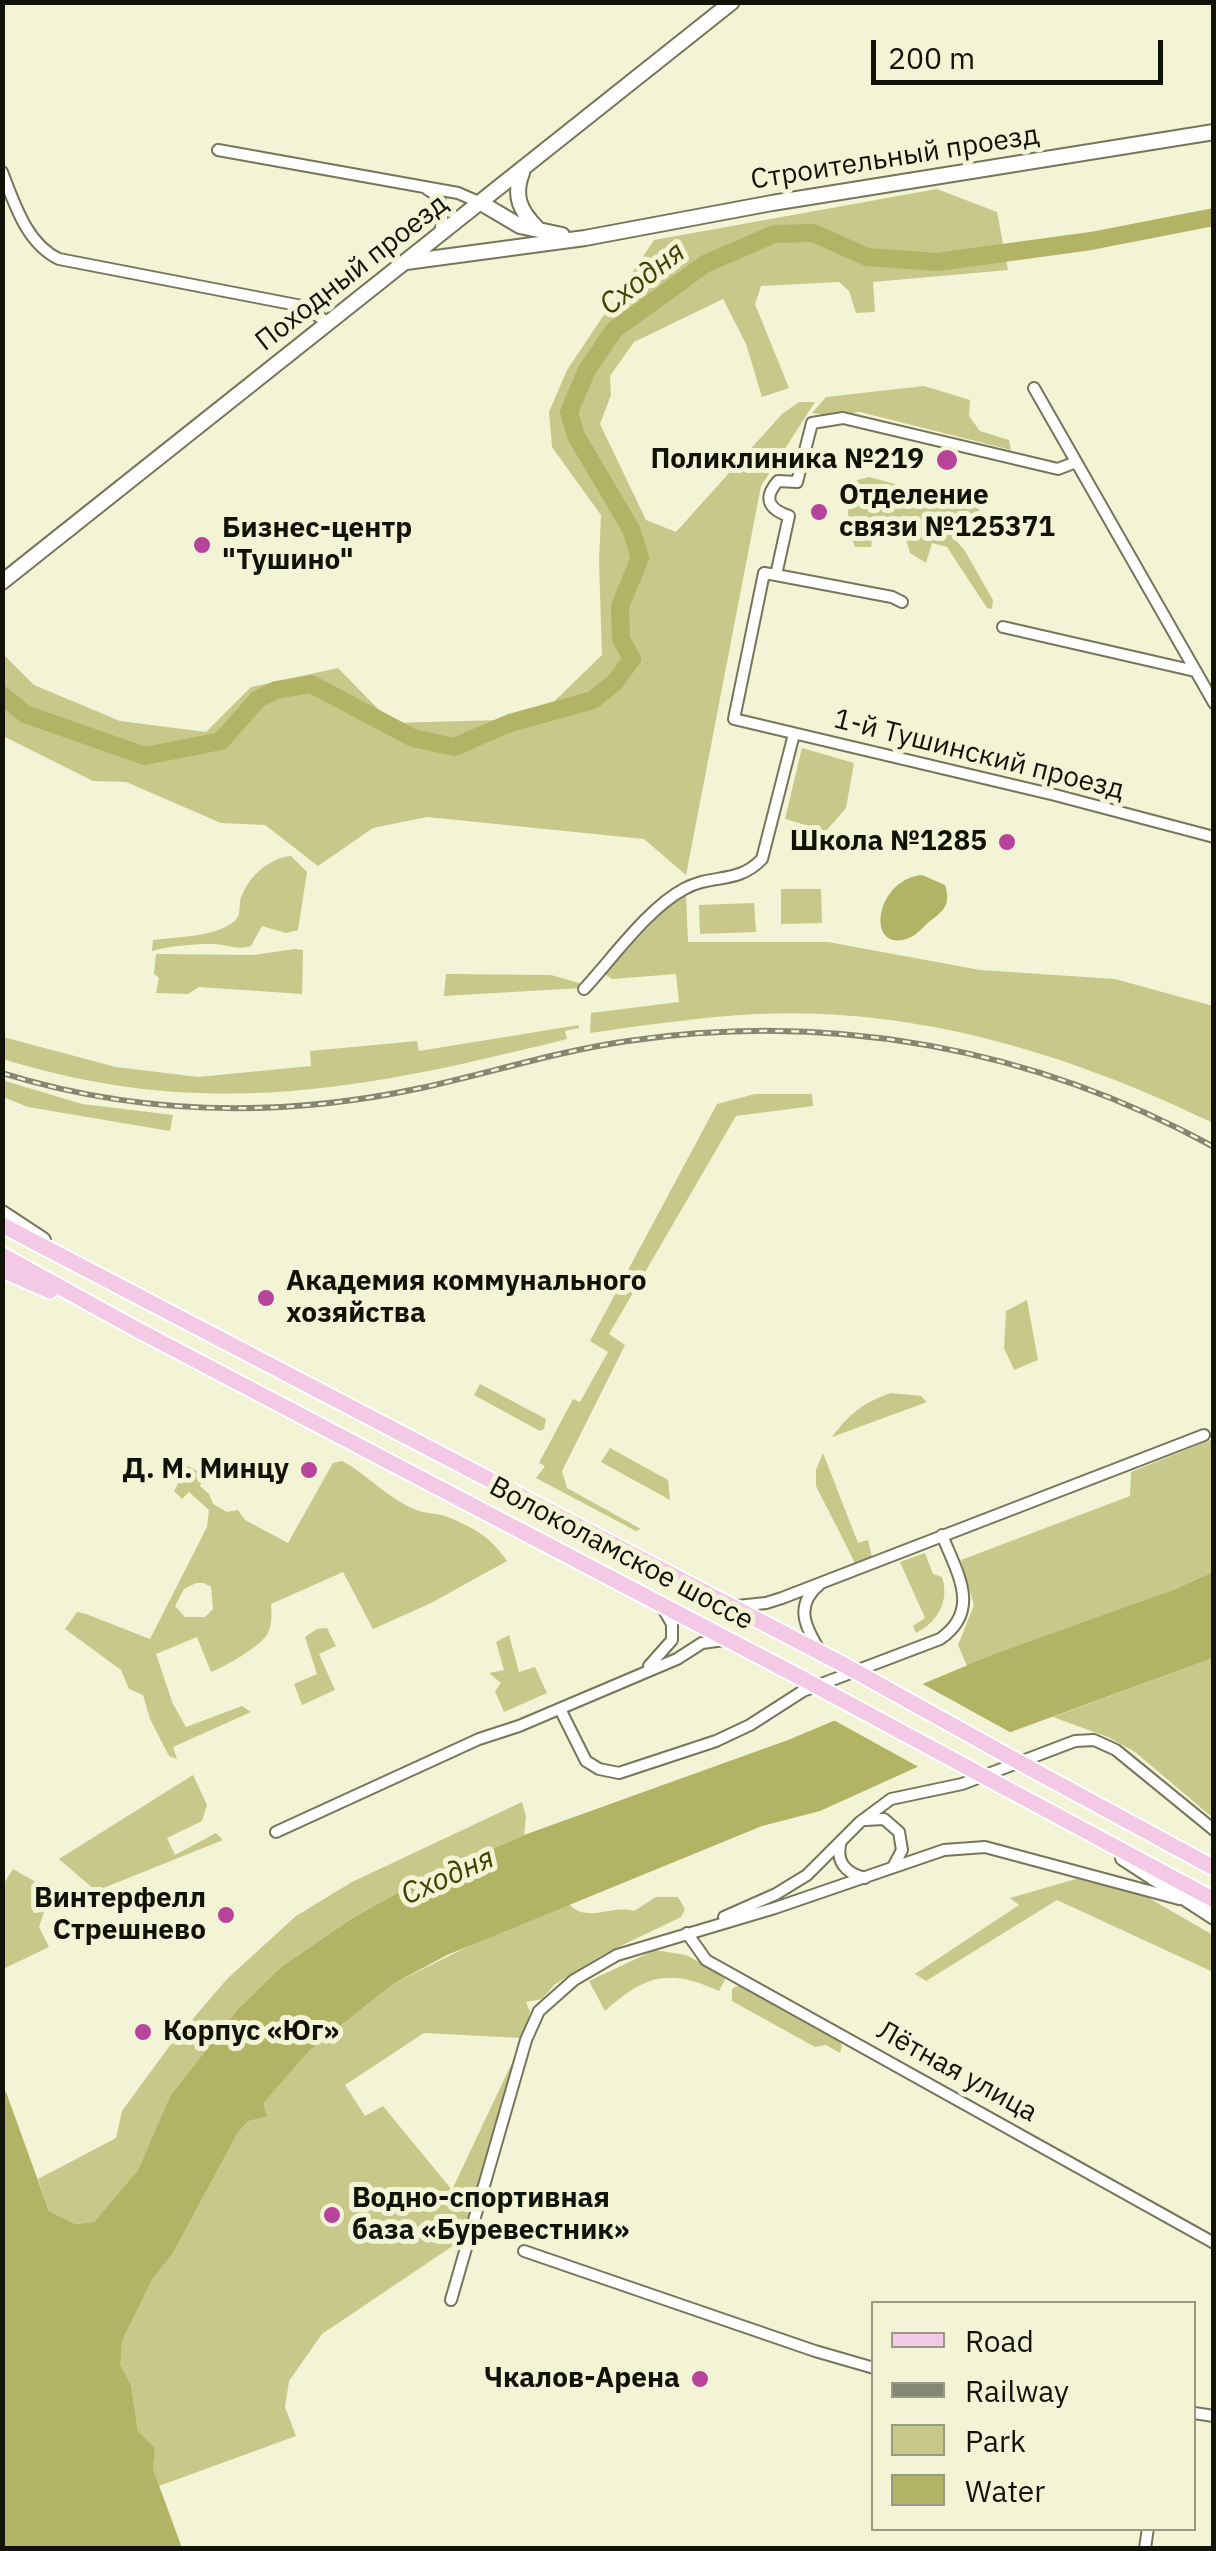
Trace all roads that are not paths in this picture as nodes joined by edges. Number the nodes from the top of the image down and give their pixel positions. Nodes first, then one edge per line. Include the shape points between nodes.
1 (729, 3) edge
2 (1214, 132) edge
3 (218, 150) dead end
4 (523, 170) junction
5 (2, 172) edge
6 (426, 189) junction
7 (481, 203) junction
8 (541, 232) junction
9 (440, 234) junction
10 (586, 238) junction
11 (474, 252) junction
12 (405, 262) junction
13 (329, 322) junction
14 (1034, 388) dead end
15 (1076, 462) junction
16 (776, 575) junction
17 (2, 582) edge
18 (902, 602) dead end
19 (1003, 627) dead end
20 (1195, 671) junction
21 (1214, 703) edge
22 (794, 734) junction
23 (1214, 837) edge
24 (584, 989) dead end
25 (2, 1213) edge
26 (2, 1225) edge
27 (2, 1255) edge
28 (2, 1270) edge
29 (93, 1273) junction
30 (128, 1324) junction
31 (1204, 1434) dead end
32 (942, 1534) junction
33 (829, 1577) junction
34 (651, 1599) junction
35 (729, 1606) junction
36 (730, 1640) junction
37 (822, 1654) junction
38 (636, 1676) junction
39 (560, 1708) junction
40 (860, 1822) junction
41 (1214, 1830) edge
42 (276, 1832) dead end
43 (842, 1840) junction
44 (892, 1868) junction
45 (1214, 1868) edge
46 (865, 1878) junction
47 (1209, 1909) edge
48 (686, 1933) junction
49 (1214, 2242) edge
50 (524, 2251) dead end
51 (451, 2300) dead end
52 (871, 2367) edge

1 - 4 street, Походный проезд
2 - 10 street, Строительный проезд
3 - 6 street
4 - 7 street, Походный проезд
4 - 8 street via 517,200
5 - 13 street via 41,251 302,306
6 - 7 street
6 - 9 street via 444,208
7 - 8 street
7 - 9 street, Походный проезд
8 - 10 street
9 - 11 street via 450,248
9 - 12 street, Походный проезд
10 - 11 street
11 - 12 street
12 - 13 street, Походный проезд
13 - 17 street, Походный проезд
14 - 15 street
15 - 16 street via 1058,469 843,418 812,423 797,482 778,480 769,491 774,511 789,516
15 - 20 street
16 - 18 street
16 - 22 street, 1-й Тушинский проезд via 764,573 734,718
19 - 20 street
20 - 21 street
22 - 23 street, 1-й Тушинский проезд
22 - 24 street via 762,859 736,878 684,888
25 - 29 street
26 - 29 main road, Волоколамское шоссе
27 - 30 main road, Волоколамское шоссе
28 - 30 main road
29 - 35 main road, Волоколамское шоссе
30 - 34 main road, Волоколамское шоссе
31 - 32 street
32 - 33 street
32 - 39 street via 964,1595 962,1615 950,1632 803,1691 734,1734 608,1772 580,1754
33 - 35 street via 766,1604
33 - 37 street via 803,1609
34 - 36 main road, Волоколамское шоссе
34 - 38 street via 670,1617 672,1640
35 - 37 main road, Волоколамское шоссе
36 - 38 street via 702,1643
36 - 47 main road, Волоколамское шоссе, bridge via 1085,1831
37 - 45 main road, Волоколамское шоссе, bridge
38 - 39 street
39 - 42 street
40 - 41 street via 891,1799 962,1784 1086,1740 1116,1750
40 - 43 street
40 - 44 street via 884,1819 900,1832 902,1850
43 - 46 street via 842,1866
43 - 48 street via 776,1894
44 - 46 street
44 - 47 street via 944,1850 986,1847
46 - 48 street
48 - 49 street, Лётная улица via 706,1960
48 - 51 street via 617,1955 574,1980 540,2012 526,2040
50 - 52 street

